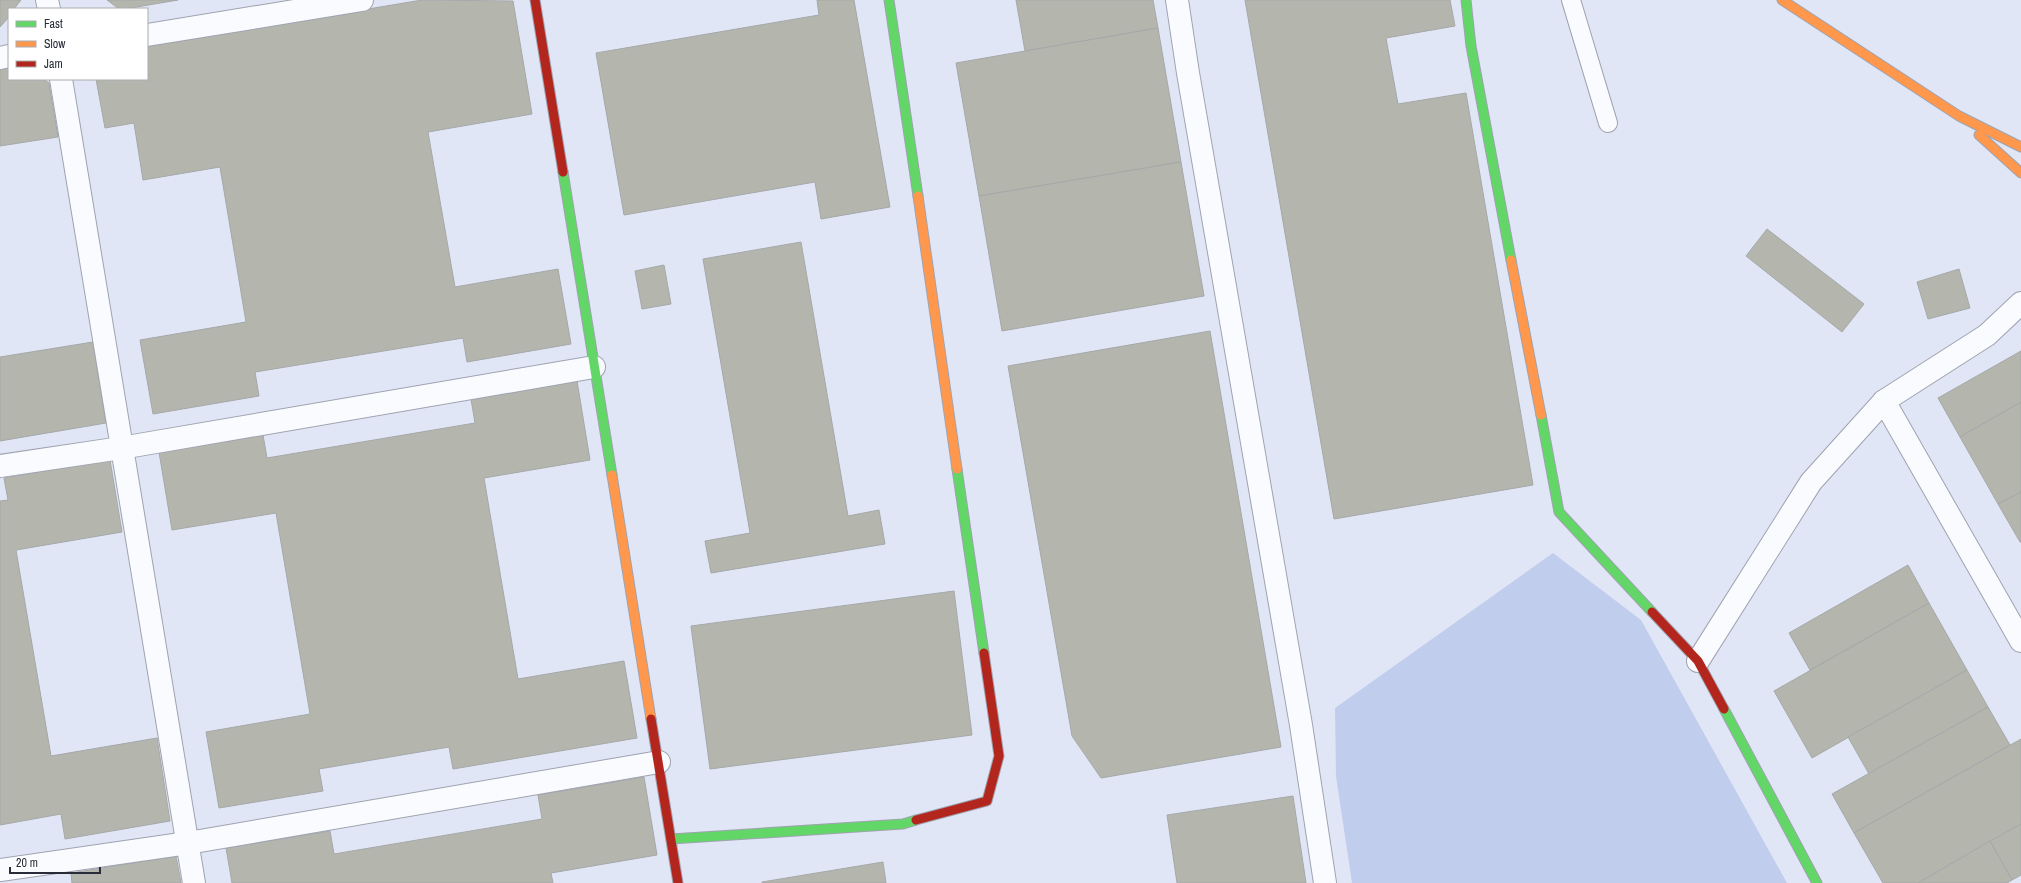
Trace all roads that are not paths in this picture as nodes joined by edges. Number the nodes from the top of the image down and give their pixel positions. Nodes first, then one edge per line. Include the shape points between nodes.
1 (362, 0) edge
2 (535, 0) edge
3 (889, 0) edge
4 (1177, 0) edge
5 (1466, 0) edge
6 (1571, 0) edge
7 (1782, 0) edge
8 (148, 35) edge
9 (61, 80) edge
10 (1959, 116) junction
11 (1608, 123) dead end
12 (2021, 147) edge
13 (2021, 173) edge
14 (2021, 303) edge
15 (594, 367) junction
16 (1884, 401) junction
17 (121, 448) junction
18 (0, 466) edge
19 (2021, 641) edge
20 (1698, 661) junction
21 (659, 762) junction
22 (671, 839) junction
23 (188, 843) junction
24 (0, 870) edge
25 (194, 883) edge
26 (678, 883) edge
27 (1325, 883) edge
28 (1817, 883) edge

1 - 8 street
2 - 15 street
3 - 22 street via 1000,756 986,801 903,824
4 - 27 street via 1300,717
5 - 20 street via 1471,46 1559,512
6 - 11 lane
7 - 10 street
9 - 17 street
10 - 12 street
10 - 13 street
14 - 16 street via 1986,335
15 - 17 street
15 - 21 street
16 - 19 street
16 - 20 street via 1811,482
17 - 18 street
17 - 23 street
20 - 28 street
21 - 22 street
21 - 23 street
22 - 26 street
23 - 24 street
23 - 25 street

